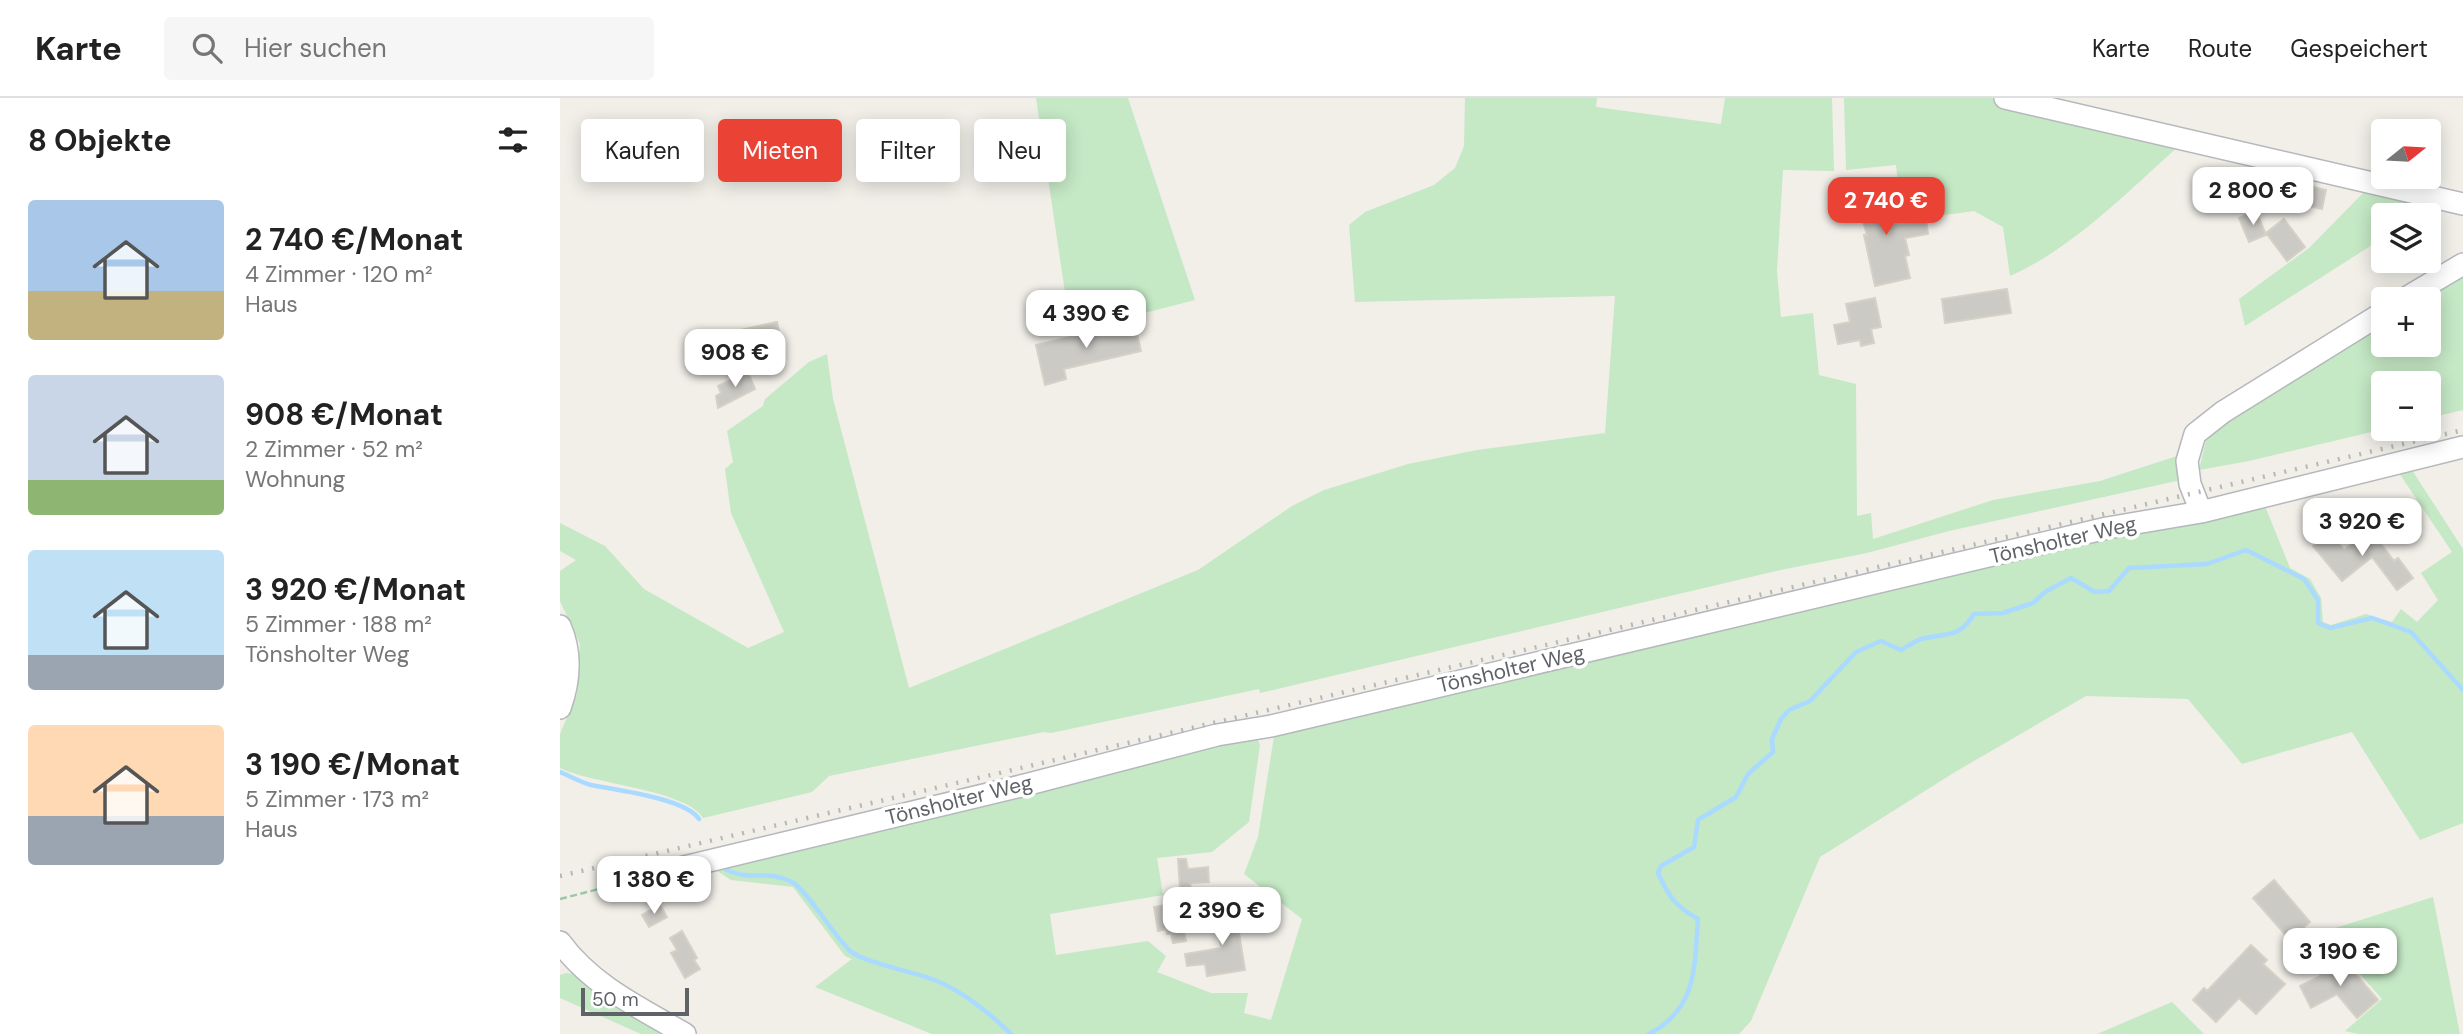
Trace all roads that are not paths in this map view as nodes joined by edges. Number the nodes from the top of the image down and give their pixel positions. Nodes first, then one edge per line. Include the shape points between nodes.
1 (2005, 98) edge
2 (2463, 204) edge
3 (2463, 264) edge
4 (2424, 287) edge
5 (2371, 320) edge
6 (2463, 447) edge
7 (2201, 512) junction
8 (560, 626) edge
9 (560, 708) edge
10 (684, 867) road end
11 (564, 955) edge
12 (685, 1034) edge

1 - 2 street
3 - 4 street
5 - 7 street via 2195,434 2187,461
6 - 7 street, Tönsholter Weg
7 - 10 street, Tönsholter Weg via 2107,528 1217,735
8 - 9 street via 569,649
11 - 12 street

